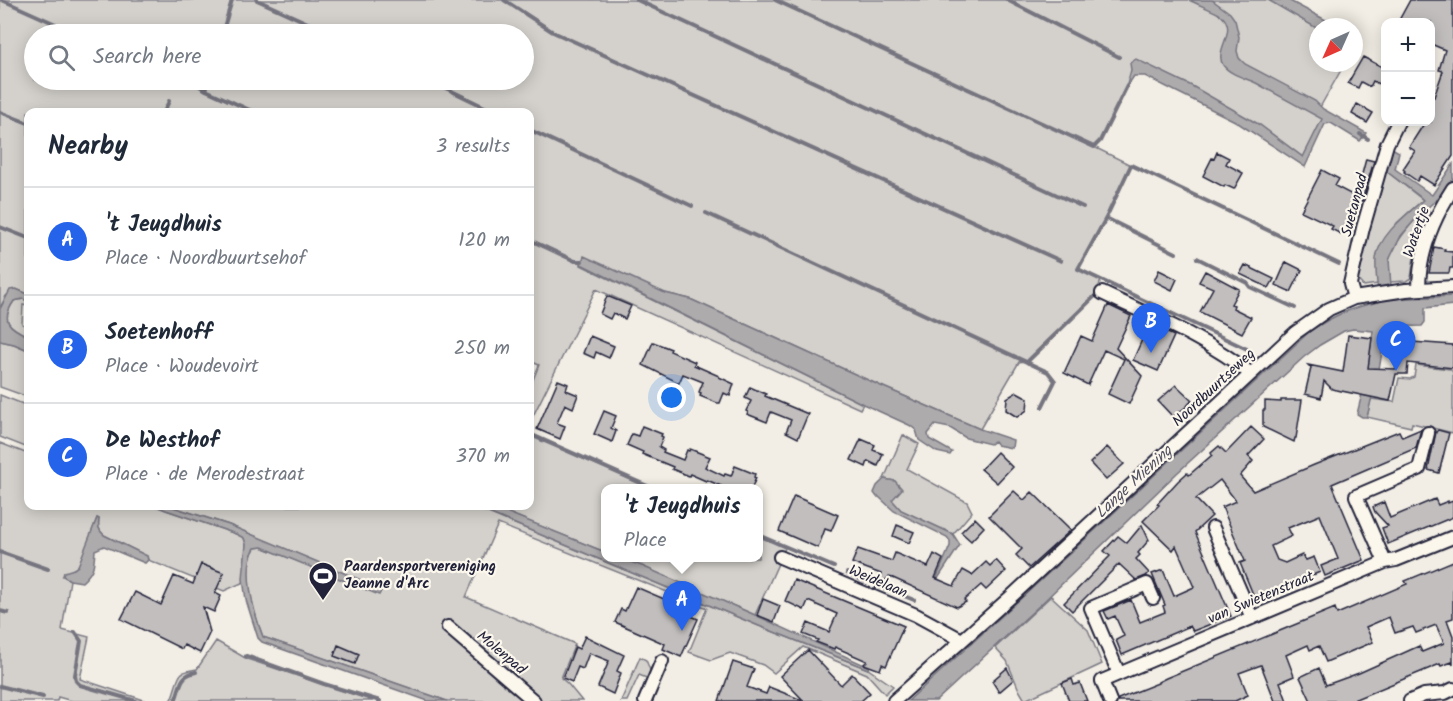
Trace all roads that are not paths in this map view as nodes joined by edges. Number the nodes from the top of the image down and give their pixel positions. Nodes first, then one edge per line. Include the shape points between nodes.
1 (1396, 126) edge
2 (1453, 188) edge
3 (1453, 287) edge
4 (1419, 289) junction
5 (1102, 293) dead end
6 (1354, 298) junction
7 (1251, 374) junction
8 (1428, 433) dead end
9 (1213, 528) dead end
10 (1453, 537) edge
11 (780, 557) dead end
12 (1385, 562) junction
13 (1153, 598) dead end
14 (1252, 618) junction
15 (448, 627) dead end
16 (962, 640) junction
17 (662, 660) dead end
18 (1119, 674) junction
19 (1453, 689) edge
20 (534, 701) edge
21 (645, 701) edge
22 (894, 701) edge
23 (1110, 701) edge
24 (1410, 701) edge

1 - 6 street, Suetanpad via 1387,144 1363,228 1350,284
2 - 4 street, Watertje via 1429,234
3 - 4 street, Noordbuurtseweg
4 - 6 street, Noordbuurtseweg
5 - 7 street via 1178,328
6 - 7 street, Noordbuurtseweg via 1329,309 1295,333
7 - 16 street, Noordbuurtseweg
8 - 12 street via 1419,469 1356,496
9 - 14 street
10 - 12 street, van Swietenstraat
11 - 16 street, Weidelaan via 916,615
12 - 14 street, van Swietenstraat
13 - 18 street via 1147,584 1091,608
14 - 18 street, van Swietenstraat
15 - 20 street, Molenpad
16 - 22 street, Noordbuurtseweg
17 - 21 street
18 - 23 street via 1102,681
19 - 24 street

